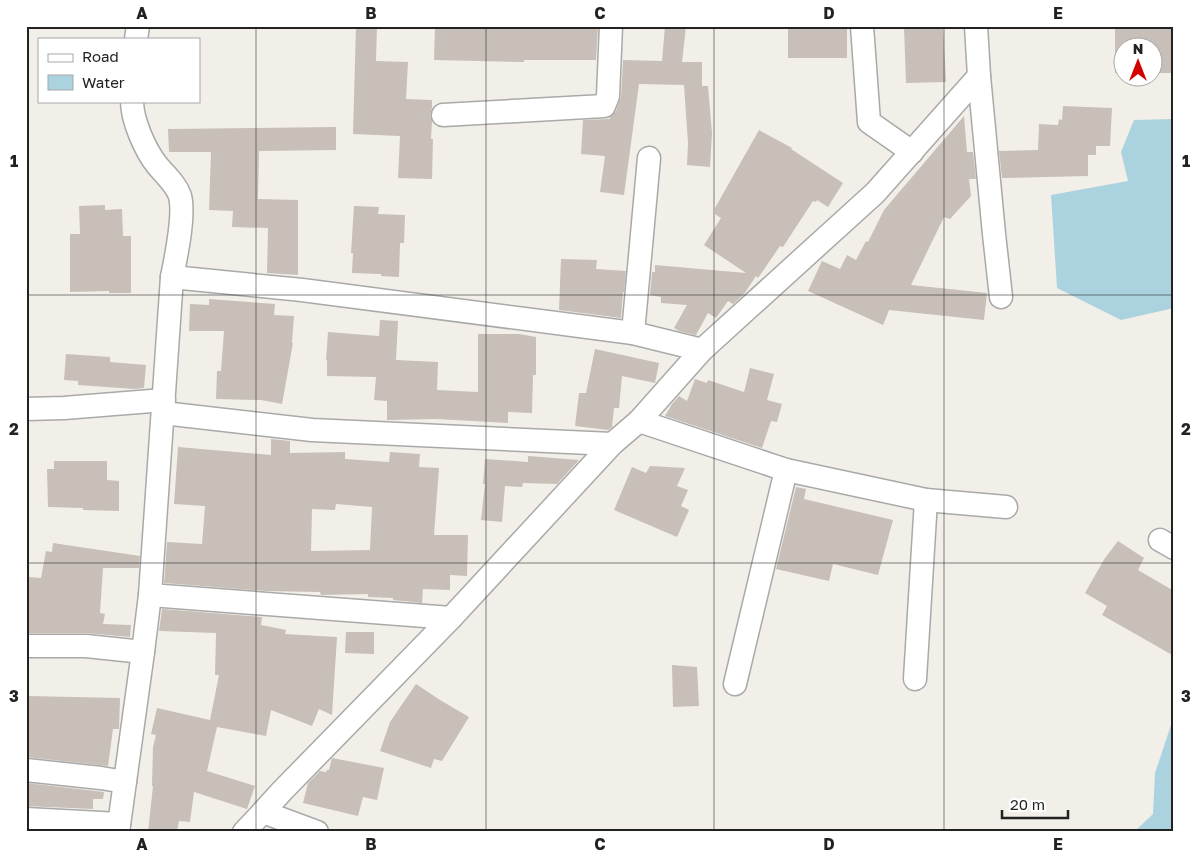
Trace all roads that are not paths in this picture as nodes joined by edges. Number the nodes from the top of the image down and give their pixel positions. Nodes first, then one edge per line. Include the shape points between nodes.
1 (611, 26) edge
2 (862, 26) edge
3 (976, 26) edge
4 (979, 76) junction
5 (132, 102) edge
6 (442, 115) dead end
7 (912, 152) junction
8 (649, 158) dead end
9 (172, 277) junction
10 (1001, 297) dead end
11 (633, 333) junction
12 (702, 350) junction
13 (164, 407) junction
14 (26, 409) edge
15 (639, 421) junction
16 (612, 444) junction
17 (786, 470) junction
18 (926, 500) junction
19 (1006, 507) dead end
20 (150, 595) junction
21 (451, 618) junction
22 (26, 646) edge
23 (143, 652) junction
24 (915, 679) dead end
25 (735, 684) dead end
26 (26, 770) edge
27 (124, 782) junction
28 (263, 812) junction
29 (26, 819) edge
30 (119, 828) edge
31 (244, 832) edge
32 (316, 832) edge

1 - 6 street via 608,96 604,106
2 - 7 street via 869,122
3 - 4 street
4 - 7 street
4 - 10 street
5 - 9 street via 139,134 180,196 179,238
7 - 12 street via 875,194
8 - 11 street
9 - 11 street via 302,290
9 - 13 street
11 - 12 street
12 - 15 street
13 - 14 street
13 - 16 street via 312,430
13 - 20 street
15 - 16 street
15 - 17 street
16 - 21 street
17 - 18 street
17 - 25 street
18 - 19 street
18 - 24 street
20 - 21 street
20 - 23 street
21 - 28 street
22 - 23 street via 86,646
23 - 27 street
26 - 27 street
27 - 30 street
28 - 31 street
28 - 32 street
29 - 30 street

